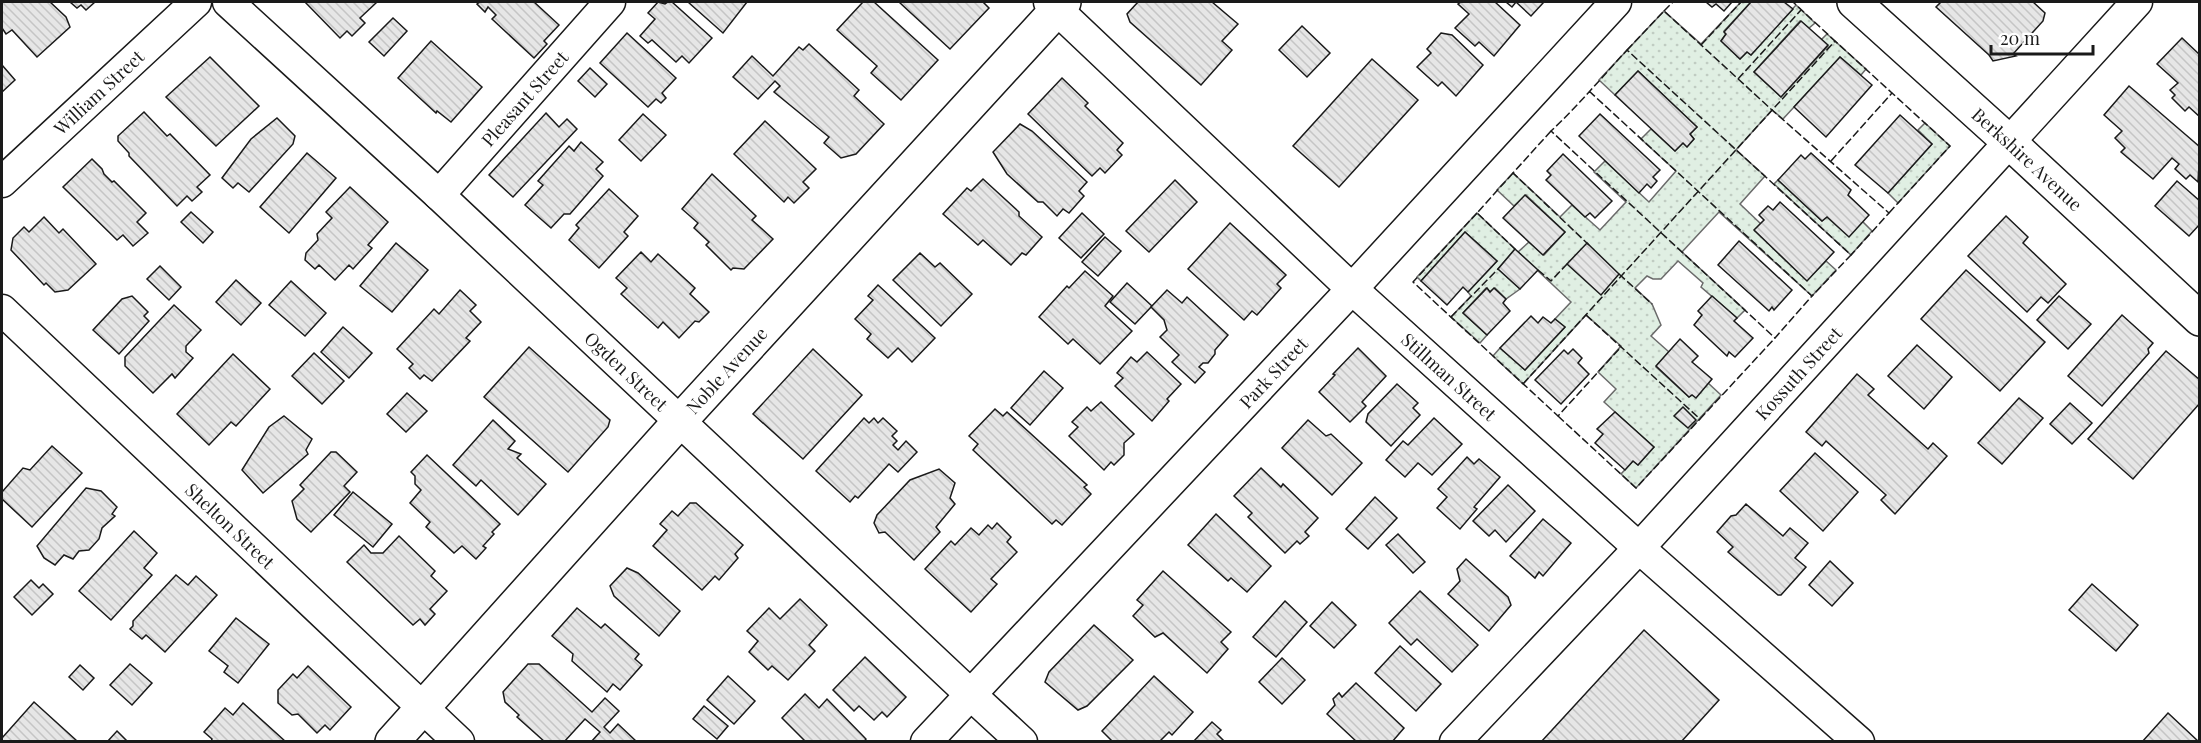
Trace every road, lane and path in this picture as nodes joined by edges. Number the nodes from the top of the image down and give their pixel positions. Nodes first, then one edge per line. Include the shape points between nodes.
1 (196, 2) edge
2 (228, 2) edge
3 (610, 2) edge
4 (1616, 2) edge
5 (1854, 2) edge
6 (2137, 2) edge
7 (1057, 4) edge
8 (2008, 141) junction
9 (2, 182) edge
10 (439, 195) junction
11 (1352, 289) junction
12 (2, 310) edge
13 (2199, 319) edge
14 (679, 422) junction
15 (1639, 548) junction
16 (969, 694) junction
17 (423, 708) junction
18 (392, 741) edge
19 (459, 741) edge
20 (926, 741) edge
21 (1022, 741) edge
22 (1455, 741) edge
23 (1858, 741) edge

1 - 9 street, William Street
2 - 10 street, Ogden Street
3 - 10 street, Pleasant Street
4 - 11 street, Park Street
5 - 8 main road, Berkshire Avenue
6 - 8 street, Kossuth Street
7 - 11 street, Stillman Street
7 - 14 main road, Noble Avenue
8 - 13 main road, Berkshire Avenue
8 - 15 street, Kossuth Street
10 - 14 street, Ogden Street
11 - 15 street, Stillman Street
11 - 16 street, Park Street
12 - 17 street, Shelton Street
14 - 16 street, Ogden Street
14 - 17 main road, Noble Avenue
15 - 22 street, Kossuth Street
15 - 23 street, Stillman Street
16 - 20 street, Park Street
16 - 21 street, Ogden Street
17 - 18 main road, Noble Avenue
17 - 19 street, Shelton Street

